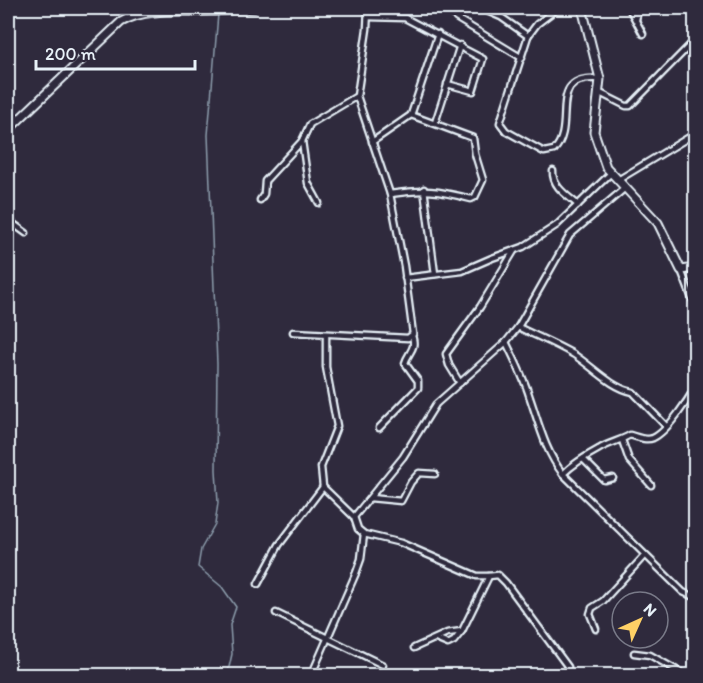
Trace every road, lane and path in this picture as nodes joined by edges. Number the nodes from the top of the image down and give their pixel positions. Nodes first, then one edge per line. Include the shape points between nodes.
1 (246, 8) edge
2 (254, 8) edge
3 (368, 8) edge
4 (480, 8) edge
5 (558, 8) edge
6 (582, 8) edge
7 (629, 8) edge
8 (638, 8) edge
9 (368, 17) junction
10 (456, 18) dead end
11 (636, 21) junction
12 (438, 34) junction
13 (643, 34) dead end
14 (528, 36) junction
15 (696, 39) edge
16 (460, 45) junction
17 (522, 58) junction
18 (600, 79) junction
19 (447, 84) junction
20 (598, 92) junction
21 (357, 96) junction
22 (411, 115) junction
23 (435, 123) junction
24 (8, 130) edge
25 (696, 133) edge
26 (302, 141) junction
27 (372, 142) junction
28 (554, 171) dead end
29 (611, 173) junction
30 (618, 180) junction
31 (625, 188) junction
32 (424, 189) junction
33 (390, 194) junction
34 (260, 200) dead end
35 (319, 203) dead end
36 (578, 205) junction
37 (8, 220) edge
38 (26, 233) dead end
39 (514, 250) junction
40 (696, 268) edge
41 (681, 270) junction
42 (435, 274) junction
43 (405, 278) junction
44 (696, 309) edge
45 (518, 327) junction
46 (293, 333) dead end
47 (326, 335) junction
48 (412, 336) junction
49 (506, 342) junction
50 (460, 383) junction
51 (696, 386) edge
52 (666, 426) junction
53 (379, 428) dead end
54 (622, 440) junction
55 (583, 459) junction
56 (435, 474) dead end
57 (562, 474) junction
58 (613, 478) dead end
59 (651, 485) dead end
60 (323, 488) junction
61 (370, 498) junction
62 (354, 517) junction
63 (364, 534) junction
64 (645, 555) junction
65 (489, 576) junction
66 (258, 584) dead end
67 (696, 598) edge
68 (276, 613) dead end
69 (596, 629) dead end
70 (462, 631) junction
71 (327, 638) junction
72 (436, 639) junction
73 (414, 648) dead end
74 (634, 653) dead end
75 (383, 665) dead end
76 (568, 667) dead end
77 (311, 675) edge
78 (687, 675) edge

1 - 2 street
1 - 24 street via 130,16
3 - 9 street
4 - 14 street
5 - 14 street
6 - 18 street
7 - 11 street
8 - 11 street
9 - 12 street via 405,18
9 - 21 street
10 - 17 street
11 - 13 street
12 - 16 street
12 - 22 street
14 - 17 street
15 - 20 street via 630,106
16 - 19 street
16 - 19 street via 483,60 473,91
17 - 18 street via 501,126 544,152 554,150 561,139 565,101 572,85 582,79
18 - 20 street
19 - 23 street
20 - 29 street via 594,132
21 - 26 street via 317,119
21 - 27 street
22 - 23 street
22 - 27 street
23 - 32 street via 473,138 483,180 477,196 471,199
25 - 30 street
26 - 34 street via 265,181
26 - 35 street via 308,183
27 - 33 street
28 - 36 street via 556,184
29 - 30 street
29 - 36 street
30 - 31 street
31 - 41 street via 658,223
31 - 45 street via 570,235
32 - 33 street
32 - 42 street
33 - 43 street
36 - 39 street via 539,238
37 - 38 street
39 - 42 street via 462,271
39 - 50 street via 446,354
40 - 41 street
41 - 44 street
42 - 43 street
43 - 48 street
45 - 49 street
45 - 52 street via 570,352 633,392
46 - 47 street
47 - 48 street
47 - 60 street via 336,426 321,467
48 - 53 street via 413,349 405,363 418,381 418,388
49 - 50 street
49 - 57 street via 546,446
50 - 61 street via 436,404 403,457
51 - 52 street
52 - 54 street via 654,438 630,435
54 - 55 street
54 - 59 street via 629,460
55 - 57 street
55 - 58 street via 604,480
56 - 61 street via 419,473 401,501
57 - 64 street
60 - 62 street
60 - 66 street via 279,545
61 - 62 street
62 - 63 street
63 - 65 street via 401,543 477,576
63 - 71 street via 361,560
64 - 67 street via 683,592
64 - 69 street via 592,608 590,614
65 - 70 street
65 - 76 street via 498,575 506,583
68 - 71 street
70 - 72 street
70 - 72 street via 448,644
71 - 75 street
71 - 77 street
72 - 73 street
74 - 78 street via 650,655

